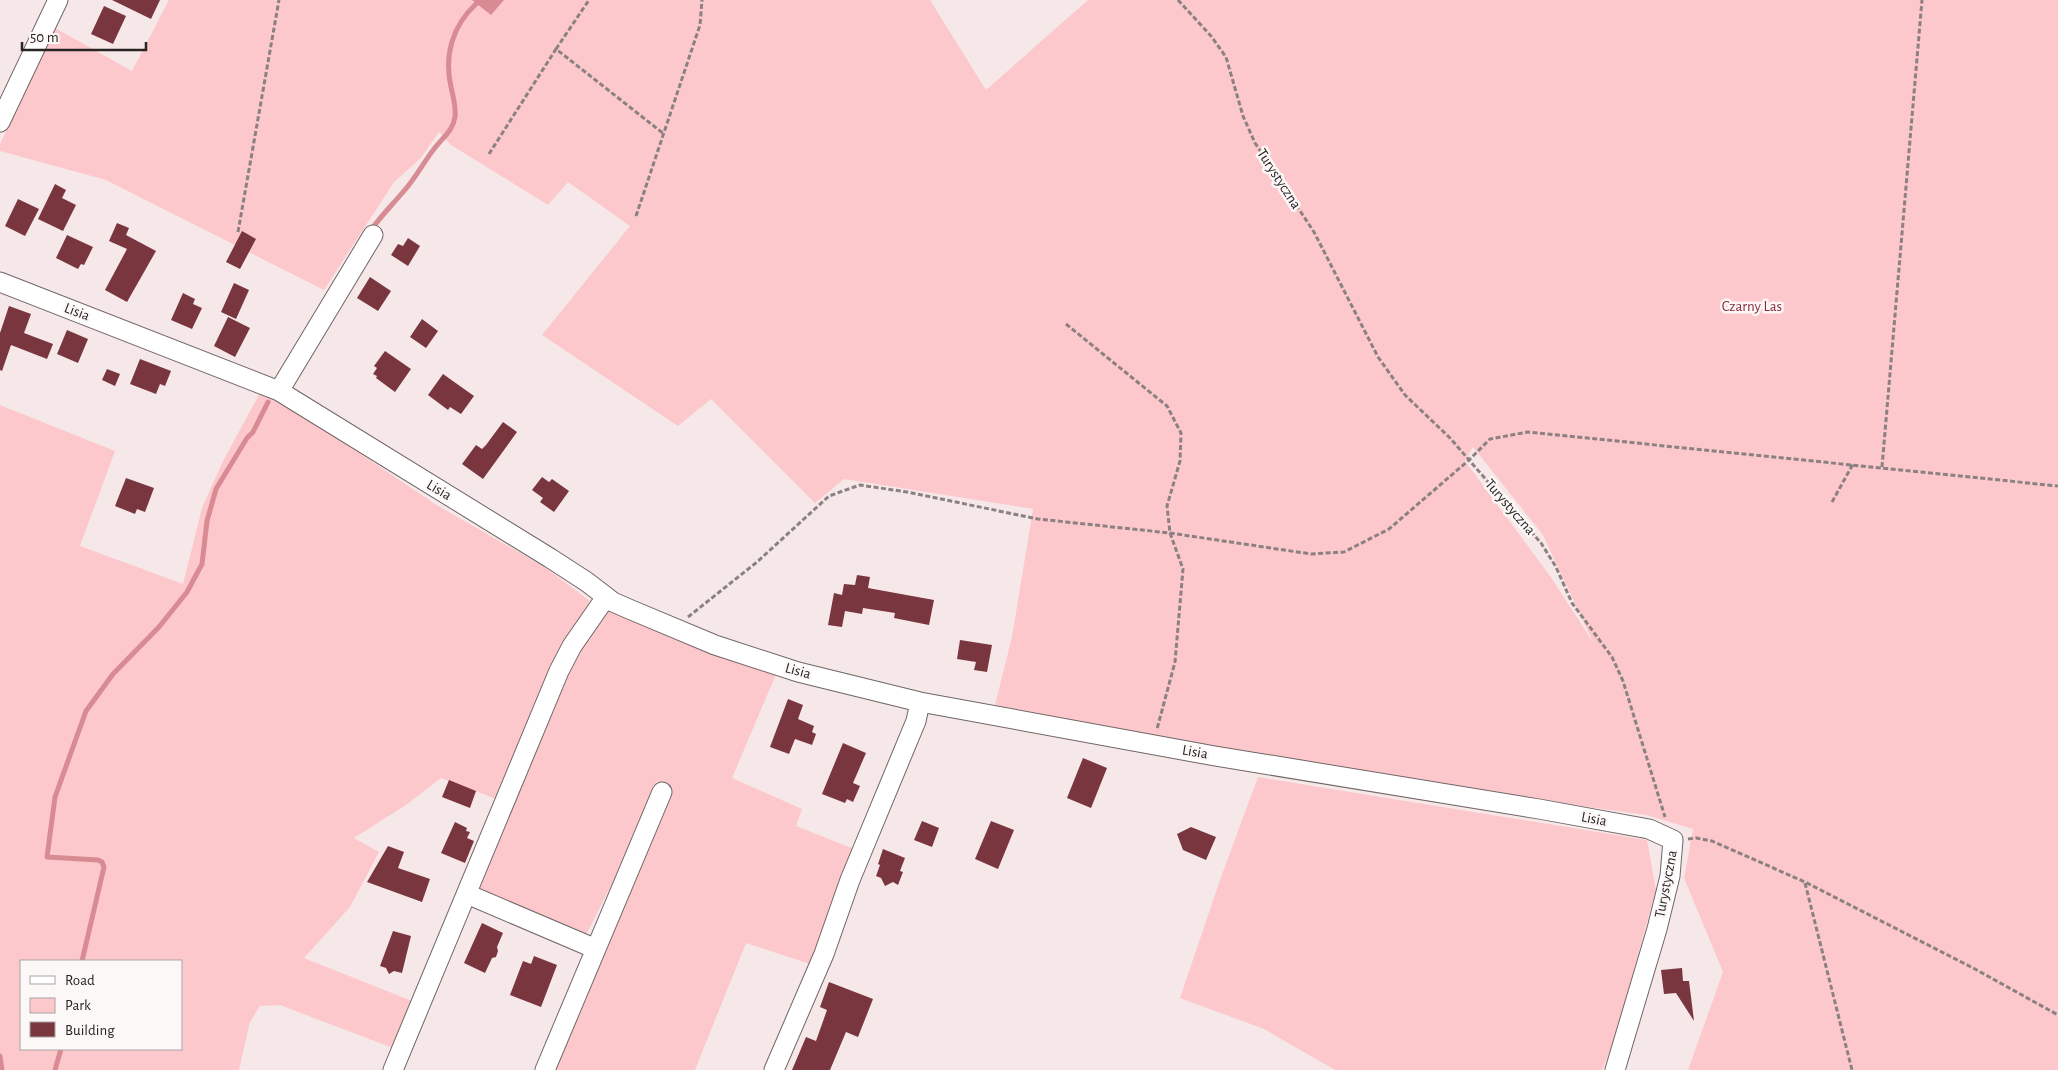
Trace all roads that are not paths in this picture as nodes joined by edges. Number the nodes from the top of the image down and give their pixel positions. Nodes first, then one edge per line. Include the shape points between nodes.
1 (58, 0) edge
2 (5, 97) edge
3 (0, 122) edge
4 (373, 235) dead end
5 (0, 282) edge
6 (279, 391) junction
7 (606, 597) junction
8 (920, 702) junction
9 (662, 792) dead end
10 (1674, 840) joint
11 (467, 894) junction
12 (596, 949) junction
13 (393, 1070) edge
14 (545, 1070) edge
15 (774, 1070) edge
16 (1615, 1070) edge

1 - 2 street
2 - 3 street
4 - 6 street
5 - 6 street, Lisia
6 - 7 street, Lisia via 550,558
7 - 8 street, Lisia via 715,645 774,664
7 - 11 street via 559,671
8 - 10 street, Lisia via 1649,829
8 - 15 street via 916,721 850,880 824,954
9 - 12 street
10 - 16 street, Turystyczna via 1670,876 1657,929
11 - 12 street
11 - 13 street
12 - 14 street

